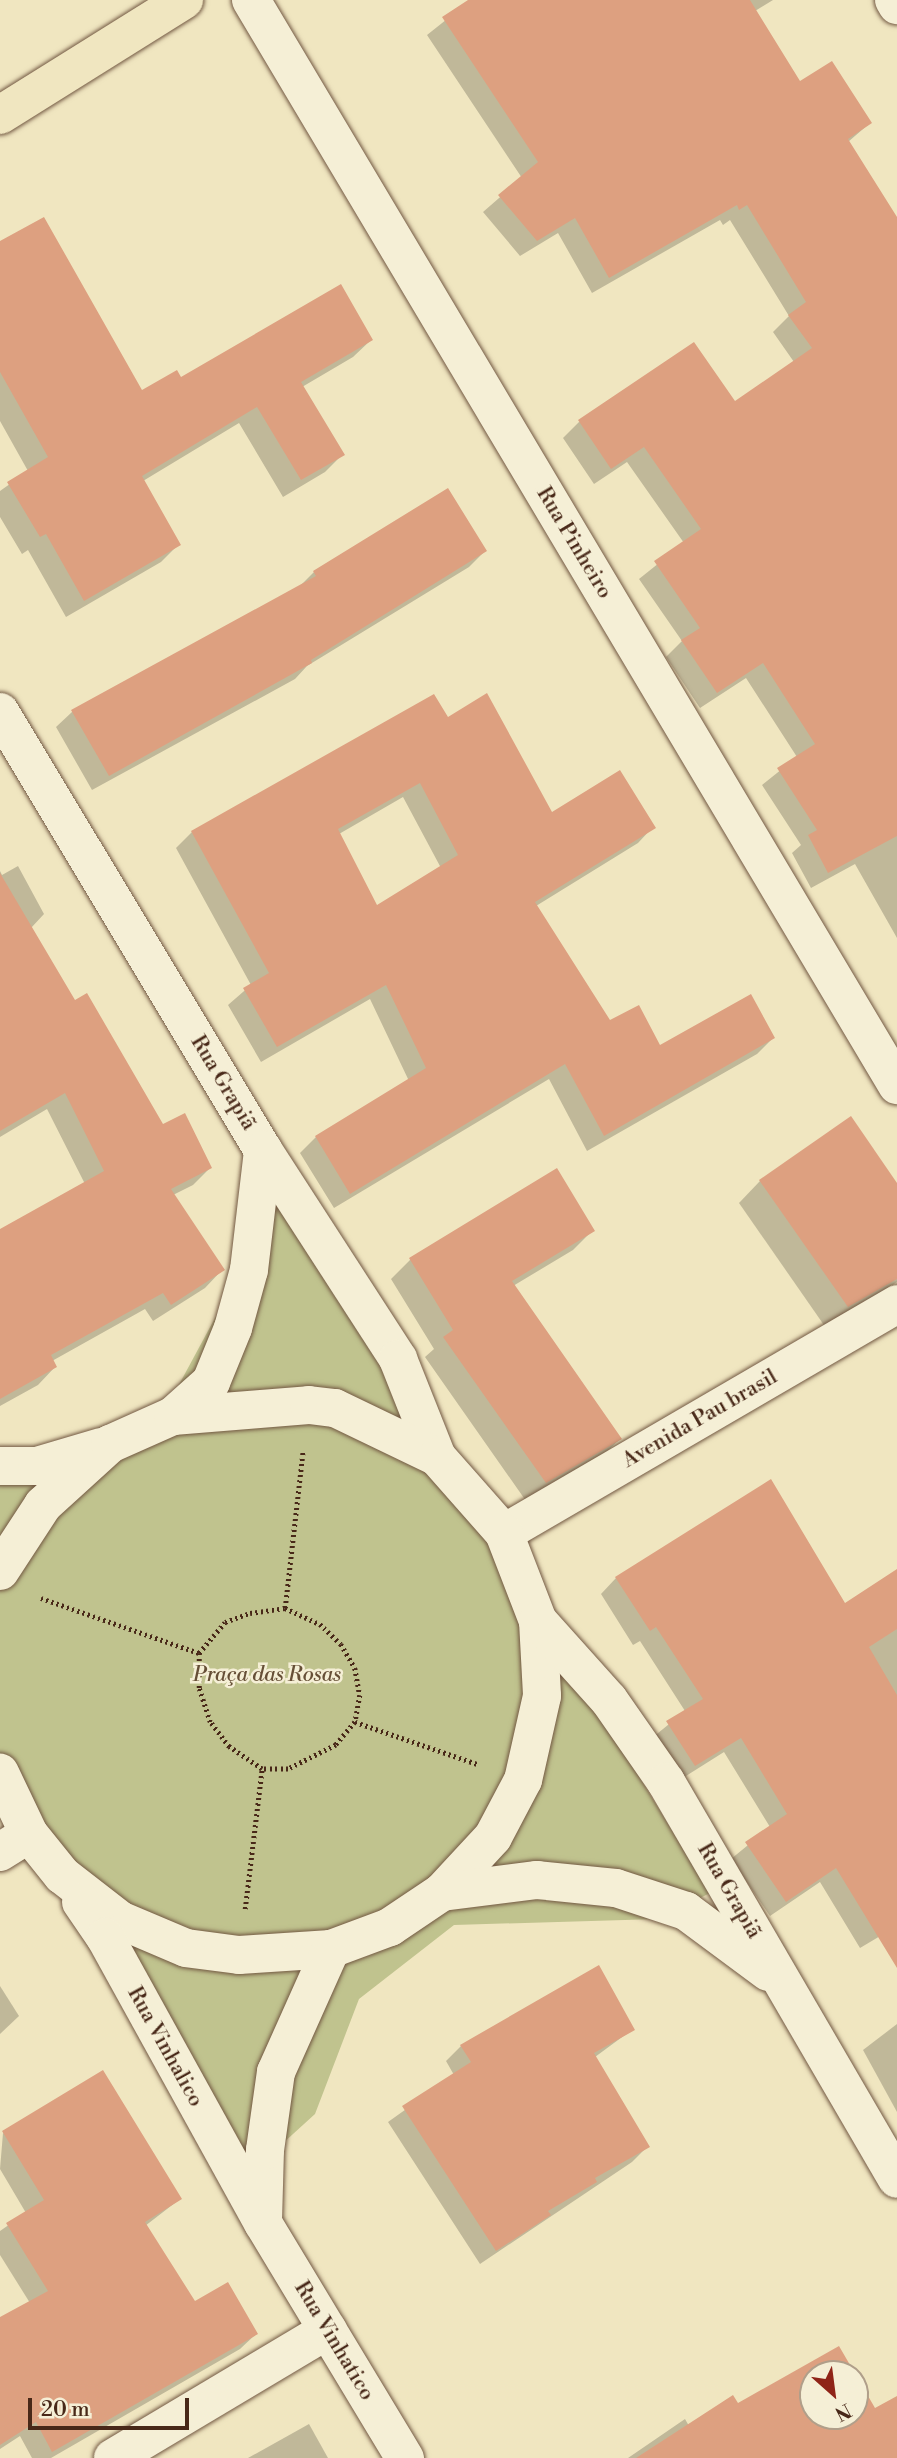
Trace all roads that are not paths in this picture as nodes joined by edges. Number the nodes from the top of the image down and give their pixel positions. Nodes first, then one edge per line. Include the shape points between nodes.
1 (184, 0) edge
2 (251, 0) edge
3 (894, 0) edge
4 (897, 5) edge
5 (0, 115) edge
6 (0, 712) edge
7 (897, 1085) edge
8 (263, 1150) junction
9 (897, 1304) edge
10 (173, 1416) junction
11 (110, 1444) junction
12 (438, 1457) junction
13 (0, 1466) edge
14 (503, 1533) junction
15 (0, 1572) edge
16 (537, 1621) junction
17 (0, 1773) edge
18 (15, 1843) edge
19 (62, 1875) junction
20 (442, 1892) junction
21 (331, 1950) junction
22 (781, 1981) junction
23 (897, 2179) edge
24 (263, 2223) junction
25 (328, 2330) junction
26 (113, 2458) edge
27 (405, 2458) edge

1 - 5 main road
2 - 7 street, Rua Pinheiro
3 - 4 street
6 - 8 street, Rua Grapiã
8 - 10 street via 249,1270 233,1328 211,1382
8 - 12 street, Rua Grapiã via 398,1359
9 - 14 street, Avenida Pau brasil
10 - 11 street
10 - 12 street via 309,1405 335,1408
11 - 13 street via 37,1466
11 - 15 street via 43,1505
12 - 14 street
14 - 16 street
16 - 20 street via 542,1696 523,1780 493,1837
16 - 22 street, Rua Grapiã via 610,1700 666,1782
17 - 18 street
18 - 19 street
19 - 21 street via 120,1920 186,1948 239,1955
19 - 24 street, Rua Vinhalico via 105,1937
20 - 21 street via 390,1927
20 - 22 street via 537,1880 616,1888 686,1911
21 - 24 street via 276,2072 265,2150
22 - 23 street, Rua Grapiã
24 - 25 street, Rua Vinhatico
25 - 26 street
25 - 27 street, Rua Vinhatico

